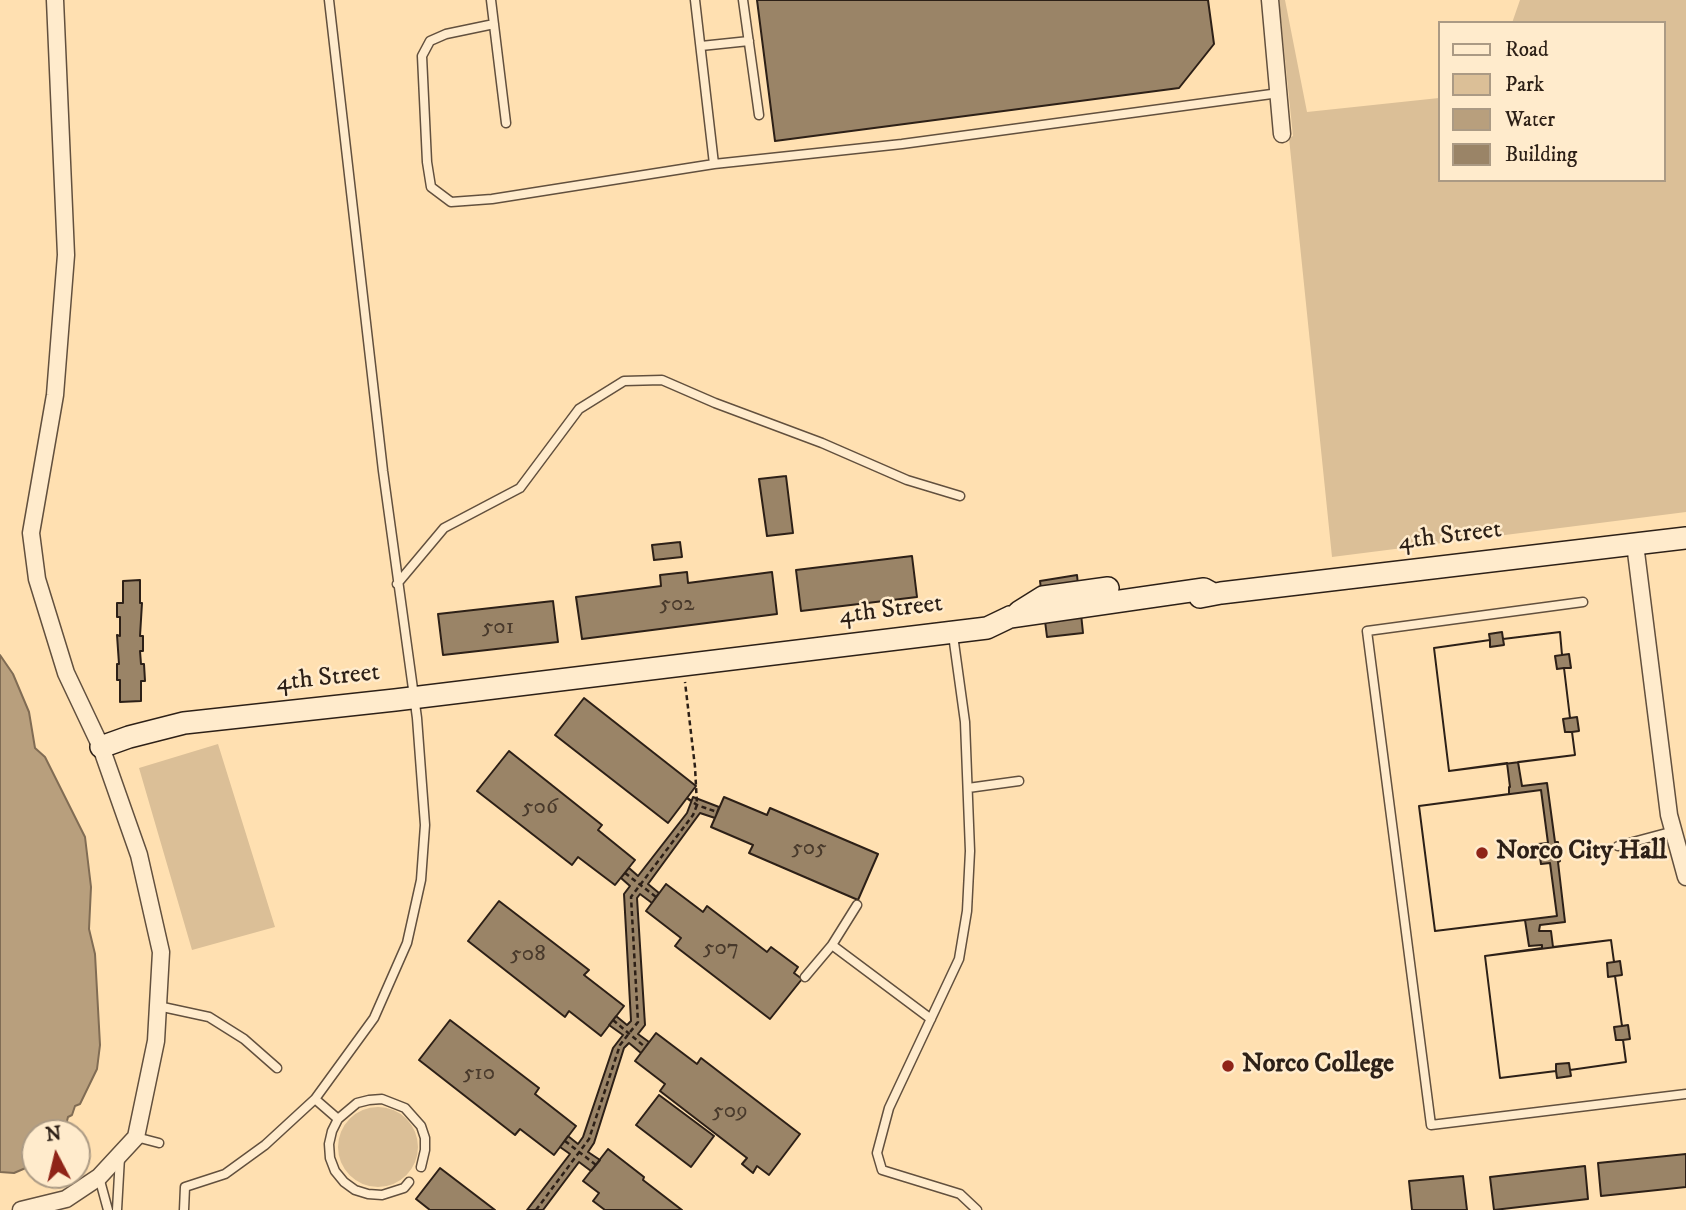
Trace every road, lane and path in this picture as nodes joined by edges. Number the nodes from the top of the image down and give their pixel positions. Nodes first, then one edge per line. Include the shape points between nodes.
1 (55, 0) edge
2 (329, 0) edge
3 (491, 0) edge
4 (695, 0) edge
5 (743, 0) edge
6 (1270, 0) edge
7 (494, 24) junction
8 (749, 41) junction
9 (701, 46) junction
10 (1279, 93) junction
11 (759, 115) dead end
12 (506, 123) dead end
13 (1282, 134) dead end
14 (714, 164) junction
15 (960, 495) dead end
16 (1686, 538) edge
17 (1635, 544) junction
18 (397, 584) junction
19 (1208, 591) junction
20 (1583, 602) dead end
21 (987, 628) junction
22 (953, 632) junction
23 (683, 665) junction
24 (414, 698) junction
25 (101, 747) junction
26 (1018, 781) dead end
27 (968, 788) junction
28 (687, 798) dead end
29 (697, 806) junction
30 (717, 812) dead end
31 (1674, 831) junction
32 (1618, 846) dead end
33 (625, 873) dead end
34 (1686, 877) edge
35 (640, 885) junction
36 (656, 897) dead end
37 (858, 905) dead end
38 (832, 945) junction
39 (805, 977) dead end
40 (158, 1006) junction
41 (931, 1019) junction
42 (613, 1020) dead end
43 (629, 1034) junction
44 (645, 1047) dead end
45 (277, 1068) dead end
46 (1686, 1094) edge
47 (315, 1100) junction
48 (338, 1119) junction
49 (136, 1137) junction
50 (565, 1141) dead end
51 (159, 1143) dead end
52 (579, 1153) junction
53 (120, 1154) junction
54 (596, 1165) dead end
55 (421, 1167) dead end
56 (99, 1177) junction
57 (409, 1182) dead end
58 (21, 1210) edge
59 (108, 1210) edge
60 (117, 1210) edge
61 (184, 1210) edge
62 (536, 1210) edge
63 (977, 1210) edge

1 - 25 street via 66,255 55,395 31,533 37,579 66,673
2 - 18 lane
3 - 7 lane
4 - 9 lane
5 - 8 lane
6 - 10 street
7 - 12 lane
7 - 14 lane via 430,41 422,56 431,187 451,202
8 - 9 lane
8 - 11 lane
9 - 14 lane
10 - 13 street
10 - 14 lane via 902,144
15 - 18 lane via 907,480 662,380 624,381 579,409 520,488 444,528
16 - 17 street, 4th Street
17 - 19 street, 4th Street
17 - 31 street
18 - 24 lane
19 - 21 street via 1170,606
19 - 21 street, 4th Street via 1154,583 1043,597
20 - 46 lane via 1367,631 1431,1125
21 - 22 street, 4th Street
22 - 23 street, 4th Street
22 - 27 lane
23 - 24 street, 4th Street
23 - 29 path
24 - 25 street, 4th Street via 184,723
24 - 47 lane via 425,825 421,880 407,943 374,1018
25 - 40 street via 139,855 161,952
26 - 27 lane
27 - 41 lane via 967,911 959,959
28 - 29 path
29 - 30 path
29 - 35 path
31 - 32 lane
31 - 34 street
33 - 35 path
35 - 36 path
35 - 43 path via 631,897 638,1022
37 - 38 lane
38 - 39 lane
38 - 41 lane
40 - 45 lane via 209,1017
40 - 49 street via 156,1041
41 - 63 lane via 889,1108 877,1153 882,1170 960,1195
42 - 43 path
43 - 44 path
43 - 52 path via 620,1045 589,1139
47 - 48 lane
47 - 61 lane via 225,1174 185,1187
48 - 55 lane via 357,1103 369,1100 405,1108 425,1138
48 - 57 lane via 329,1144 330,1158 344,1182 355,1190 382,1195
49 - 51 lane
49 - 53 street
50 - 52 path
52 - 54 path
52 - 62 path
53 - 56 street
53 - 60 lane
56 - 58 street via 66,1199
56 - 59 lane

